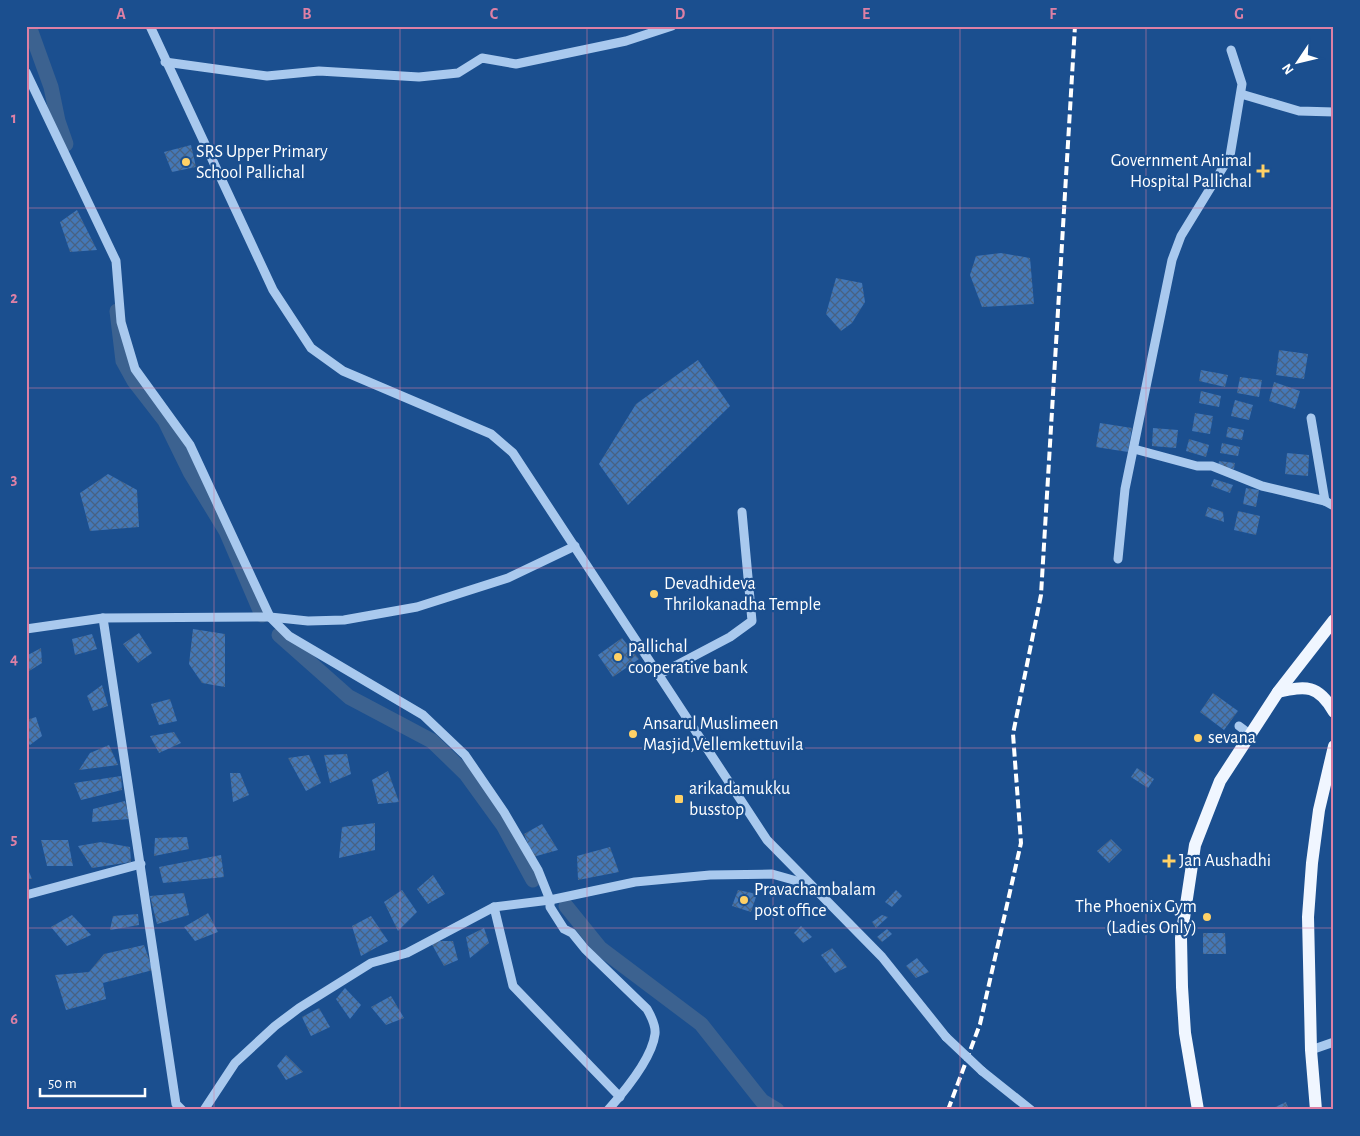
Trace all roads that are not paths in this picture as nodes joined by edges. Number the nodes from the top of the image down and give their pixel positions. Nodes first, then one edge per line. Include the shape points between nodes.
1 (150, 26) edge
2 (672, 26) edge
3 (1230, 50) dead end
4 (165, 62) junction
5 (26, 72) edge
6 (1241, 94) junction
7 (1334, 112) edge
8 (1310, 418) dead end
9 (1134, 449) junction
10 (1325, 501) junction
11 (1334, 506) edge
12 (742, 512) dead end
13 (575, 546) junction
14 (1118, 559) dead end
15 (270, 617) junction
16 (103, 618) junction
17 (1334, 620) edge
18 (26, 629) edge
19 (658, 675) junction
20 (1278, 692) junction
21 (1334, 712) edge
22 (1239, 726) dead end
23 (1251, 735) junction
24 (1334, 746) edge
25 (141, 864) junction
26 (811, 885) junction
27 (26, 895) edge
28 (550, 900) junction
29 (494, 906) junction
30 (1334, 1042) edge
31 (1311, 1050) junction
32 (620, 1096) junction
33 (182, 1110) edge
34 (204, 1110) edge
35 (608, 1110) edge
36 (1030, 1110) edge
37 (1198, 1110) edge
38 (1316, 1110) edge

1 - 4 street
2 - 4 street via 626,41 516,64 482,58 458,73 419,77 319,71 267,76
3 - 6 street via 1242,84
4 - 13 street via 273,290 311,348 342,371 491,434 513,453
5 - 15 street via 116,261 121,322 135,368 190,445
6 - 7 street via 1299,111
6 - 9 street via 1230,156 1182,236 1172,260
8 - 10 street
9 - 10 street via 1197,466 1212,466 1262,486
9 - 14 street via 1125,489
10 - 11 street
12 - 19 street via 752,621 730,637
13 - 15 street via 508,578 418,607 344,620
13 - 19 street
15 - 16 street
15 - 28 street via 289,636 423,715 465,755 538,870
16 - 18 street
16 - 25 street
17 - 20 main road
19 - 26 street via 767,840
20 - 21 main road via 1302,687 1315,690
20 - 23 main road
22 - 23 street
23 - 37 main road via 1220,780 1195,845 1181,938 1185,1033
24 - 31 main road via 1319,810 1312,863 1308,917
25 - 27 street
25 - 33 street via 176,1104
26 - 28 street via 772,874 710,875 635,882
26 - 36 street, bridge via 882,957 946,1037 982,1072
28 - 29 street
28 - 32 street via 550,907 564,929 572,933 639,1001 653,1020 655,1034 648,1053
29 - 32 street via 513,986
29 - 34 street via 407,953 372,963 299,1008 274,1026 235,1063
30 - 31 street
31 - 38 main road
32 - 35 street

